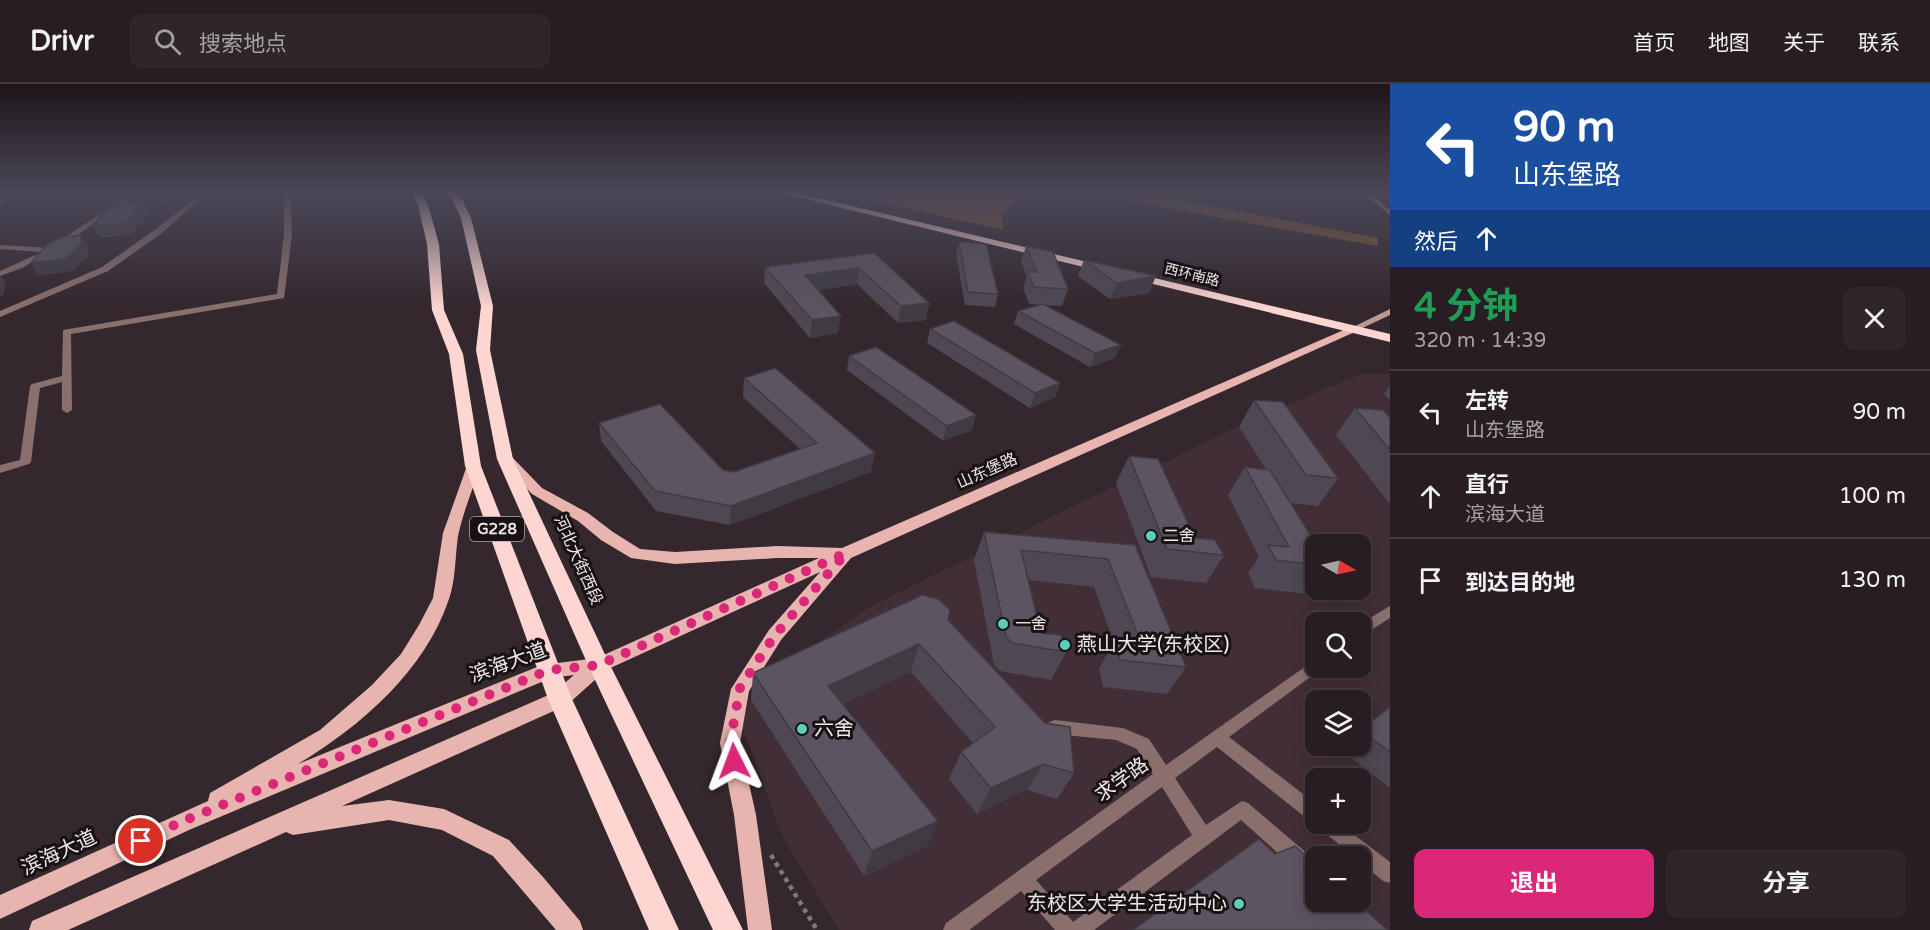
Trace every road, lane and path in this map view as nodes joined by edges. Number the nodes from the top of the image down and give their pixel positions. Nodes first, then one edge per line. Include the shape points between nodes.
1 (83, 230) edge
2 (160, 230) edge
3 (288, 230) edge
4 (429, 230) edge
5 (470, 230) edge
6 (947, 230) edge
7 (965, 230) edge
8 (0, 247) edge
9 (49, 250) junction
10 (0, 274) edge
11 (1390, 312) edge
12 (0, 314) edge
13 (1359, 327) junction
14 (1390, 330) edge
15 (1390, 338) edge
16 (67, 378) junction
17 (67, 410) dead end
18 (506, 459) junction
19 (473, 466) junction
20 (0, 469) edge
21 (846, 553) junction
22 (1390, 611) edge
23 (1371, 624) edge
24 (599, 665) junction
25 (549, 670) junction
26 (1305, 673) edge
27 (560, 699) junction
28 (1041, 725) edge
29 (1217, 737) junction
30 (1164, 776) junction
31 (1305, 806) edge
32 (181, 822) junction
33 (1340, 834) edge
34 (1204, 837) junction
35 (764, 844) dead end
36 (206, 856) junction
37 (1305, 864) edge
38 (1390, 874) edge
39 (1023, 879) junction
40 (0, 907) edge
41 (41, 930) edge
42 (571, 930) edge
43 (664, 930) edge
44 (728, 930) edge
45 (760, 930) edge
46 (817, 930) edge
47 (953, 930) edge
48 (1068, 930) edge
49 (1078, 930) edge

1 - 9 street
2 - 12 street via 105,269
3 - 16 street via 281,296 66,332
4 - 19 highway, G228 via 438,310 456,354
5 - 18 highway, 河北大街西段 / G228 via 487,306 483,350
6 - 13 highway, 西环南路
7 - 13 highway, 西环南路
8 - 9 street
9 - 10 street
11 - 13 main road, 山东堡路
13 - 14 highway, 西环南路
13 - 15 highway, 西环南路
13 - 21 main road, 山东堡路
16 - 17 street
16 - 20 street via 35,386 25,462
18 - 21 main road via 537,491 636,554 675,558 777,552
18 - 24 highway, 河北大街西段 / G228
19 - 25 highway, G228
19 - 32 main road via 451,532 441,598 407,659 379,691 327,736
21 - 24 main road, 山东堡路
21 - 45 main road via 775,635 740,688 730,743 745,815
22 - 23 street
24 - 25 main road, 滨海大道
24 - 27 main road
24 - 44 highway, 河北大街西段 / G228
25 - 27 highway, G228
25 - 32 main road, 滨海大道
26 - 29 street, 求学路
27 - 36 main road
27 - 43 highway, G228
28 - 30 street via 1117,733 1143,744
29 - 30 street, 求学路
29 - 31 street
30 - 34 street
30 - 39 street, 求学路
32 - 40 main road, 滨海大道
33 - 38 street
34 - 37 street via 1242,809
34 - 49 street
35 - 46 path
36 - 41 main road
36 - 42 main road via 298,822 389,810 444,820 501,848
39 - 47 street, 求学路
39 - 48 street

